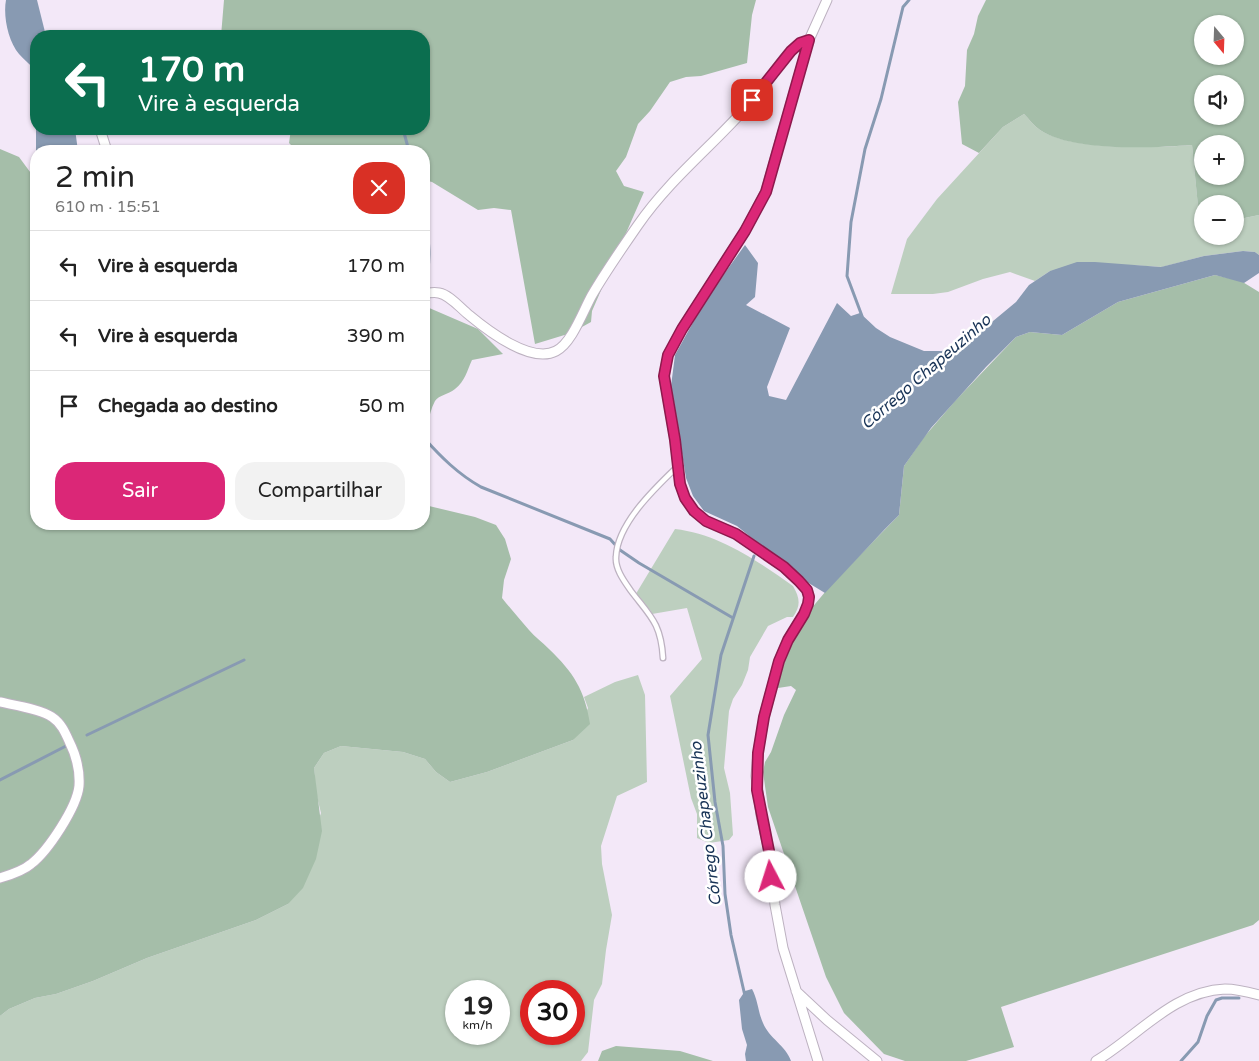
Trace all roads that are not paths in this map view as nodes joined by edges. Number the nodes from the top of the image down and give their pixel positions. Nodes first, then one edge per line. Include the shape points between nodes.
1 (826, 0) edge
2 (809, 40) junction
3 (430, 293) edge
4 (677, 467) junction
5 (663, 658) dead end
6 (0, 702) edge
7 (0, 878) edge
8 (794, 989) junction
9 (1259, 995) edge
10 (818, 1061) edge
11 (877, 1061) edge
12 (1096, 1061) edge

1 - 2 street
2 - 3 street via 791,51 750,103 658,198 593,293 565,344 556,351 546,355 526,351 480,324 446,296 438,292
2 - 4 street via 766,192 668,355 664,376
4 - 5 lane via 629,522 616,557 624,581 656,624
4 - 8 street via 685,498 694,511 706,521 736,534 784,567 807,590 809,597 804,614 779,661 764,717 756,776 775,905
6 - 7 street via 51,716 64,728 78,768 79,787 70,811 46,848 31,864
8 - 10 street
8 - 11 street
9 - 12 street via 1226,989 1190,998 1158,1016

